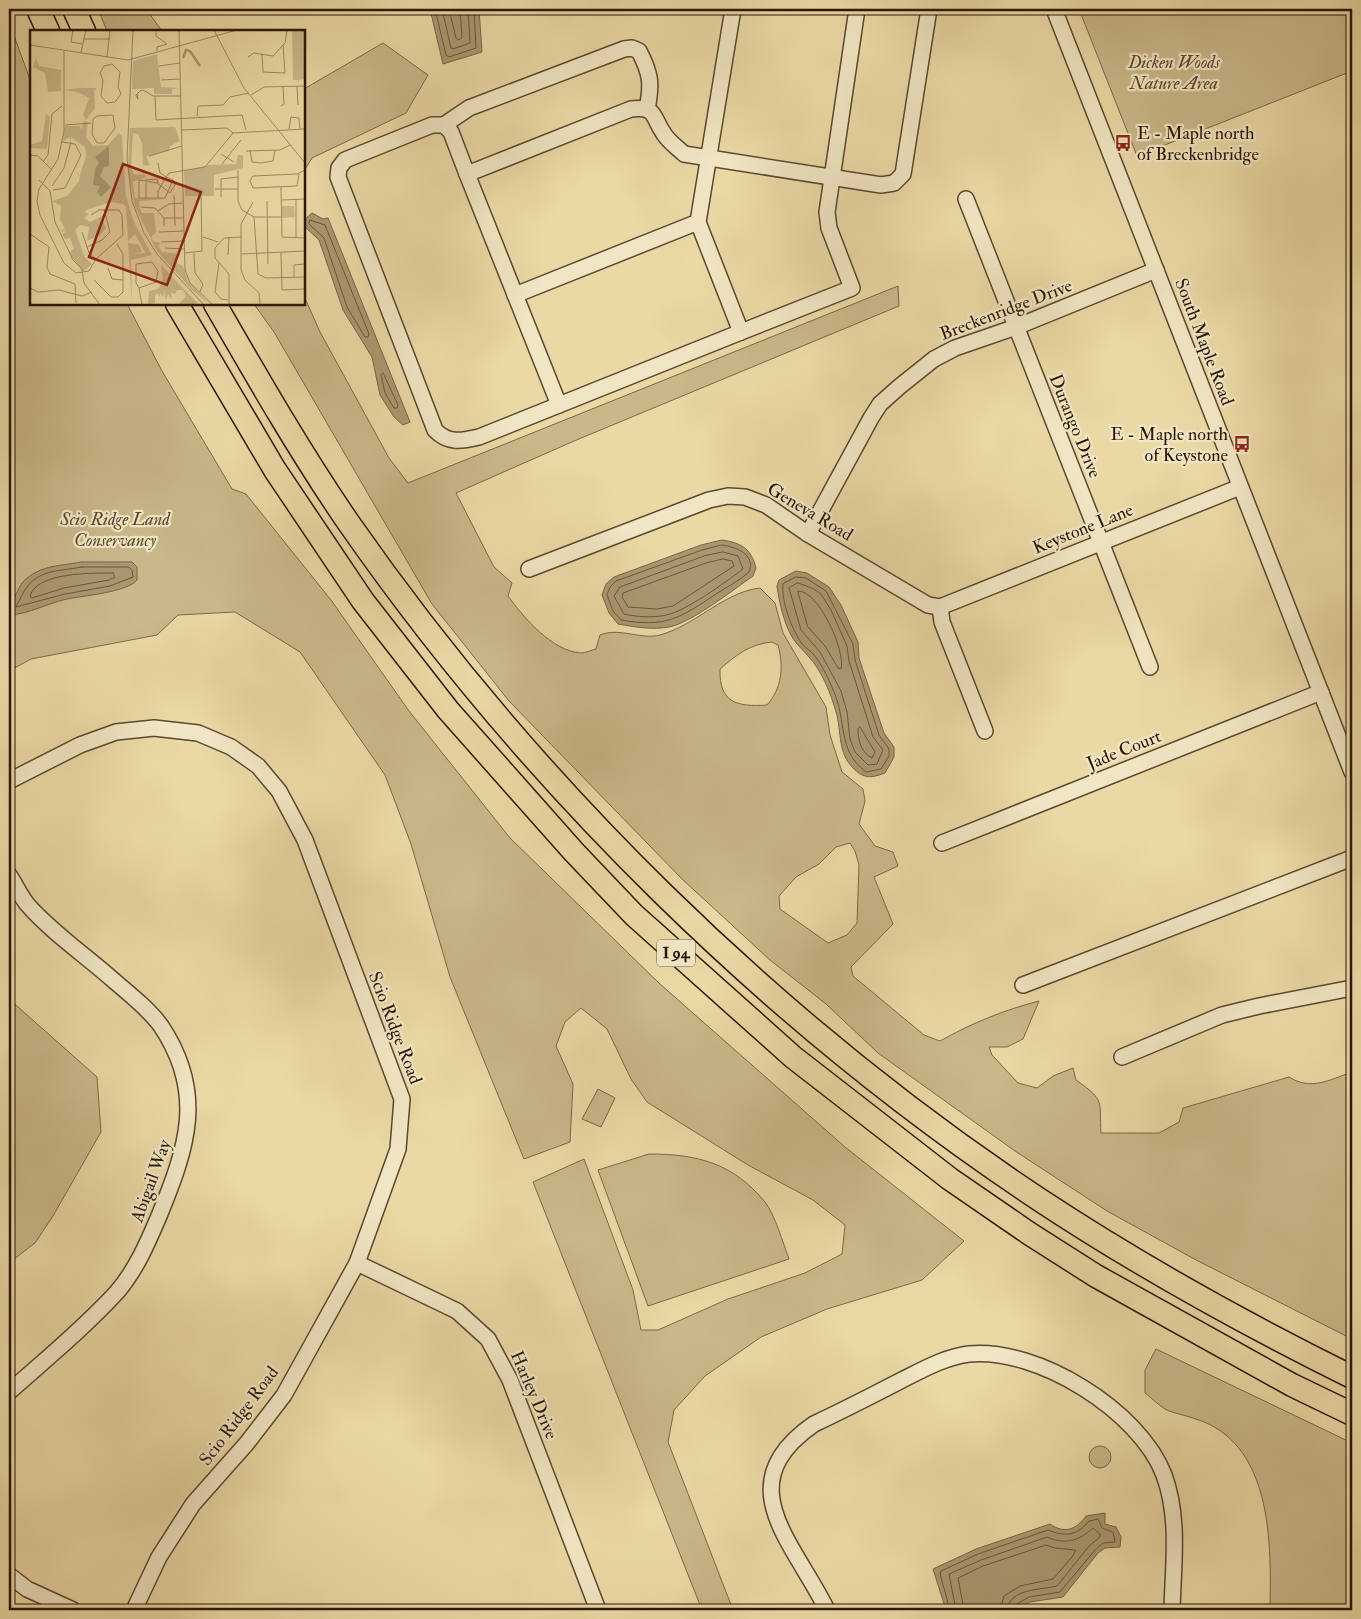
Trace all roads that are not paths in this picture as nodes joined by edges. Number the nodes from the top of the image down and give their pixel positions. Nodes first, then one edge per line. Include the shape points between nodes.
1 (38, 9) edge
2 (74, 9) edge
3 (733, 9) edge
4 (857, 9) edge
5 (928, 9) edge
6 (1054, 9) edge
7 (48, 30) edge
8 (84, 30) edge
9 (647, 109) junction
10 (444, 125) junction
11 (710, 158) junction
12 (467, 174) junction
13 (833, 177) junction
14 (966, 199) dead end
15 (698, 222) junction
16 (1156, 270) junction
17 (515, 294) junction
18 (178, 305) edge
19 (216, 305) edge
20 (1016, 327) junction
21 (741, 332) junction
22 (559, 405) junction
23 (1240, 487) junction
24 (808, 534) junction
25 (1101, 542) junction
26 (529, 570) dead end
27 (940, 607) junction
28 (1150, 667) dead end
29 (1321, 692) junction
30 (985, 731) dead end
31 (1352, 772) edge
32 (9, 781) edge
33 (942, 843) dead end
34 (1352, 858) edge
35 (9, 875) edge
36 (1023, 985) dead end
37 (1352, 988) edge
38 (1122, 1057) dead end
39 (356, 1263) junction
40 (1352, 1377) edge
41 (9, 1392) edge
42 (1352, 1414) edge
43 (9, 1575) edge
44 (73, 1610) edge
45 (134, 1610) edge
46 (598, 1610) edge
47 (827, 1610) edge
48 (1172, 1610) edge

1 - 7 highway
2 - 8 highway
3 - 11 street
4 - 13 street
5 - 13 street via 903,174 894,183 881,185
6 - 16 street, South Maple Road
9 - 10 street via 652,86 650,77 639,51 624,48 469,108
9 - 11 street via 654,114 664,135 684,154
9 - 12 street via 631,109
10 - 12 street via 451,132
10 - 22 street via 432,125 346,160 339,168 338,177 435,430 453,441 465,440
11 - 13 street
11 - 15 street
12 - 17 street
13 - 21 street via 827,212 829,228 852,288
14 - 20 street, Durango Drive
15 - 17 street
15 - 21 street
16 - 20 street, Breckenridge Drive
16 - 23 street, South Maple Road
17 - 22 street
18 - 42 highway, I 94 via 270,462 363,601 448,710 634,915 793,1057 908,1147 1022,1229 1096,1276 1292,1385
19 - 40 highway, I 94 via 348,521 441,646 544,769 720,949 848,1060 1040,1200 1248,1325
20 - 24 street, Breckenridge Drive via 955,348 934,359 880,404
20 - 25 street, Durango Drive
21 - 22 street
23 - 25 street, Keystone Lane
23 - 29 street, South Maple Road
24 - 26 street, Geneva Road via 766,505 745,497 728,496 692,506
24 - 27 street, Geneva Road via 928,605
25 - 27 street, Keystone Lane
25 - 28 street, Durango Drive
27 - 30 street via 942,622
29 - 31 street, South Maple Road
29 - 33 street, Jade Court
32 - 39 street, Scio Ridge Road via 80,745 116,732 154,728 198,733 231,747 258,766 279,791 304,840 402,1099 398,1149
34 - 36 street
35 - 41 street, Abigail Way via 27,904 128,992 160,1026 181,1068 189,1121 173,1182 148,1243 131,1271 117,1291
37 - 38 street via 1222,1015
39 - 45 street, Scio Ridge Road via 284,1395 193,1504 159,1557
39 - 46 street, Harley Drive via 457,1310 488,1338 510,1380
43 - 44 street via 26,1589
47 - 48 street via 776,1518 771,1474 781,1454 796,1436 814,1424 942,1360 968,1354 998,1354 1027,1360 1075,1385 1122,1417 1140,1435 1164,1475 1174,1520

